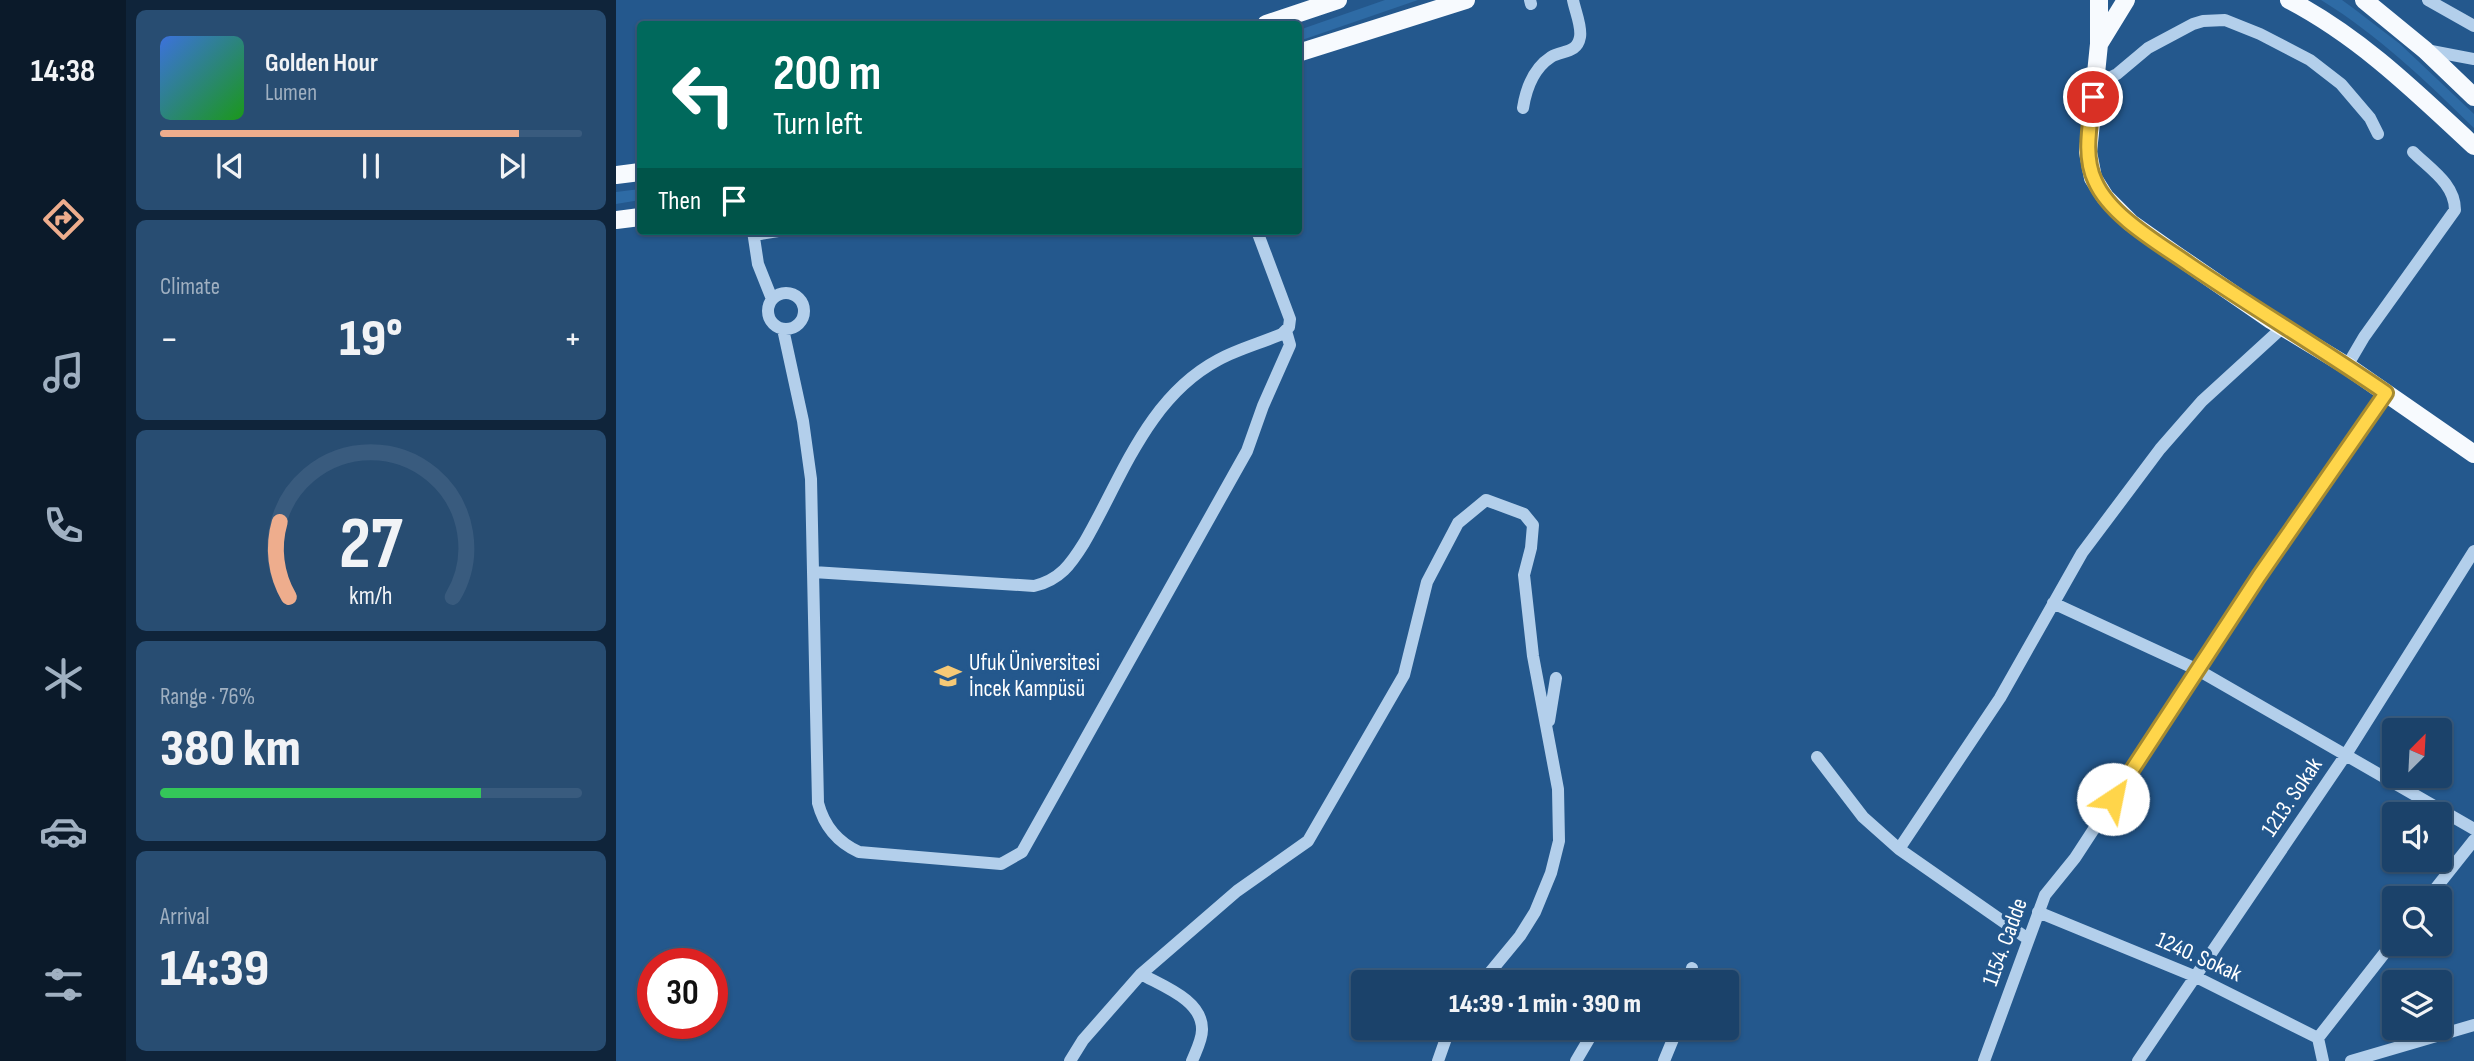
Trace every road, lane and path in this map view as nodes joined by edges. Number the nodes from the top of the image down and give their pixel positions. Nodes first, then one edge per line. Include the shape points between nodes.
1 (1338, 0) edge
2 (1466, 0) edge
3 (1573, 0) edge
4 (2099, 0) edge
5 (2126, 0) edge
6 (2289, 0) edge
7 (2364, 0) edge
8 (2428, 0) edge
9 (1275, 21) edge
10 (2474, 26) edge
11 (2099, 44) junction
12 (2425, 50) junction
13 (1302, 52) edge
14 (2474, 59) edge
15 (2096, 76) junction
16 (2474, 96) edge
17 (1523, 108) dead end
18 (2378, 134) dead end
19 (2474, 146) edge
20 (2413, 152) dead end
21 (637, 172) edge
22 (616, 175) edge
23 (637, 217) edge
24 (616, 220) edge
25 (753, 235) edge
26 (1258, 235) edge
27 (772, 299) junction
28 (2283, 327) junction
29 (783, 329) junction
30 (1286, 331) junction
31 (2347, 366) junction
32 (2386, 393) junction
33 (2474, 454) edge
34 (2474, 551) edge
35 (813, 572) junction
36 (2053, 603) junction
37 (2199, 670) junction
38 (1556, 678) dead end
39 (1548, 739) junction
40 (2345, 756) junction
41 (1817, 757) dead end
42 (2474, 830) edge
43 (2474, 840) edge
44 (1899, 849) junction
45 (2438, 886) edge
46 (2038, 912) junction
47 (2028, 939) junction
48 (2382, 956) edge
49 (1492, 970) edge
50 (1141, 974) junction
51 (2194, 976) junction
52 (2474, 1025) edge
53 (2318, 1038) junction
54 (1445, 1040) edge
55 (1588, 1040) edge
56 (1673, 1040) edge
57 (1070, 1061) edge
58 (1192, 1061) edge
59 (1438, 1061) edge
60 (1576, 1061) edge
61 (1664, 1061) edge
62 (1984, 1061) edge
63 (2138, 1061) edge
64 (2323, 1061) edge
65 (2351, 1061) edge

1 - 9 main road
2 - 13 main road
3 - 17 street via 1581,30 1579,42 1572,51 1553,55 1537,71
4 - 11 main road
5 - 11 main road
6 - 19 main road via 2362,46
7 - 12 main road
8 - 10 street
11 - 15 main road
12 - 14 street
12 - 16 main road
15 - 18 street via 2117,74 2148,48 2193,24 2225,20 2310,60 2342,84
15 - 28 main road via 2088,152 2098,189 2132,223
20 - 31 street via 2448,185 2455,210
21 - 22 main road
23 - 24 main road
25 - 27 street via 758,264
26 - 30 street via 1290,319
27 - 29 street via 769,317
27 - 29 street via 788,293 803,303 801,322
28 - 31 main road
28 - 36 street via 2202,401 2160,449 2082,553
29 - 35 street via 807,447
30 - 35 street via 1219,359 1174,393 1140,437 1073,561 1050,581 1034,586
30 - 35 street via 1290,345 1247,451 1022,852 1012,859 1001,864 859,852 840,841 825,824 818,803
31 - 32 main road
32 - 33 main road
32 - 37 street, 1154. Cadde
34 - 40 street, 1213. Sokak
36 - 37 street
36 - 44 street via 1982,728
37 - 40 street
37 - 46 street, 1154. Cadde via 2045,895
38 - 39 street
39 - 49 street via 1558,789 1559,841 1535,912
39 - 50 street via 1524,575 1533,525 1524,514 1486,500 1458,523 1427,582 1404,675 1308,841 1237,891
40 - 42 street
40 - 51 street, 1213. Sokak
41 - 44 street via 1863,817
43 - 45 street
44 - 47 street
46 - 47 street, 1154. Cadde
46 - 51 street, 1240. Sokak
47 - 62 street, 1154. Cadde
48 - 53 street
50 - 57 street
50 - 58 street via 1198,1012 1202,1031
51 - 53 street, 1240. Sokak
51 - 63 street, 1213. Sokak
52 - 65 street
53 - 64 street
54 - 59 street
55 - 60 street
56 - 61 street

